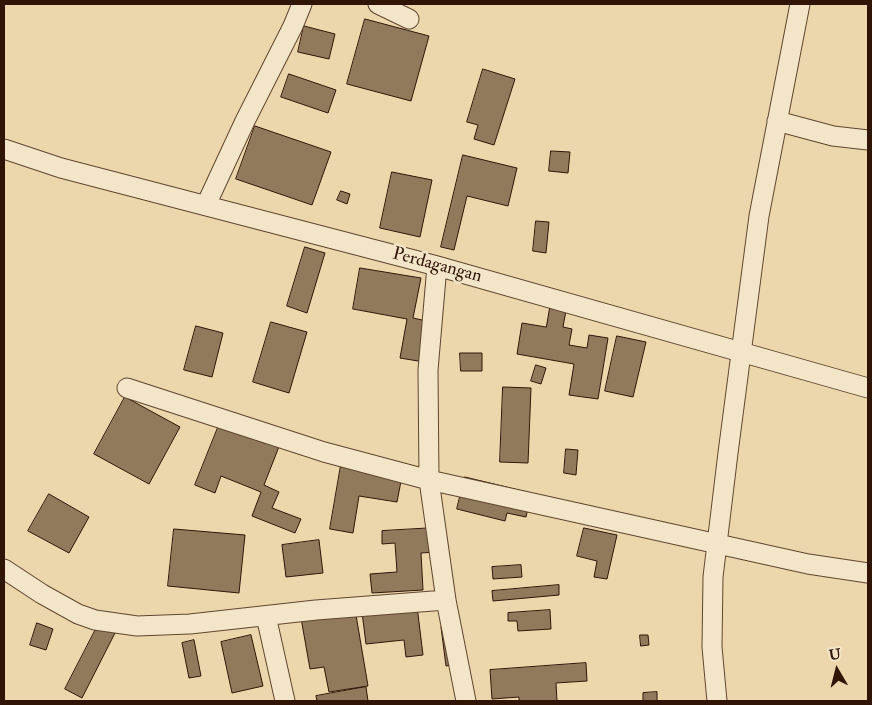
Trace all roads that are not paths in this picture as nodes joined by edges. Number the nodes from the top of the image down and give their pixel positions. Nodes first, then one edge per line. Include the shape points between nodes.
1 (302, 4) edge
2 (378, 4) edge
3 (800, 4) edge
4 (409, 19) dead end
5 (777, 121) junction
6 (868, 140) edge
7 (4, 149) edge
8 (206, 205) junction
9 (437, 266) junction
10 (741, 351) junction
11 (127, 388) dead end
12 (868, 388) edge
13 (429, 480) junction
14 (718, 544) junction
15 (4, 569) edge
16 (868, 573) edge
17 (446, 600) junction
18 (266, 616) junction
19 (285, 701) edge
20 (466, 701) edge
21 (717, 701) edge

1 - 8 street
2 - 4 street
3 - 5 street
5 - 6 street via 833,136
5 - 10 street via 759,216
7 - 8 street, Perdagangan via 61,168
8 - 9 street, Perdagangan
9 - 10 street, Perdagangan
9 - 13 street via 428,370
10 - 12 street, Perdagangan
10 - 14 street
11 - 13 street via 324,452
13 - 14 street
13 - 17 street
14 - 16 street via 808,564
14 - 21 street via 712,647
15 - 18 street via 42,594 95,620 137,626
17 - 18 street
17 - 20 street
18 - 19 street

